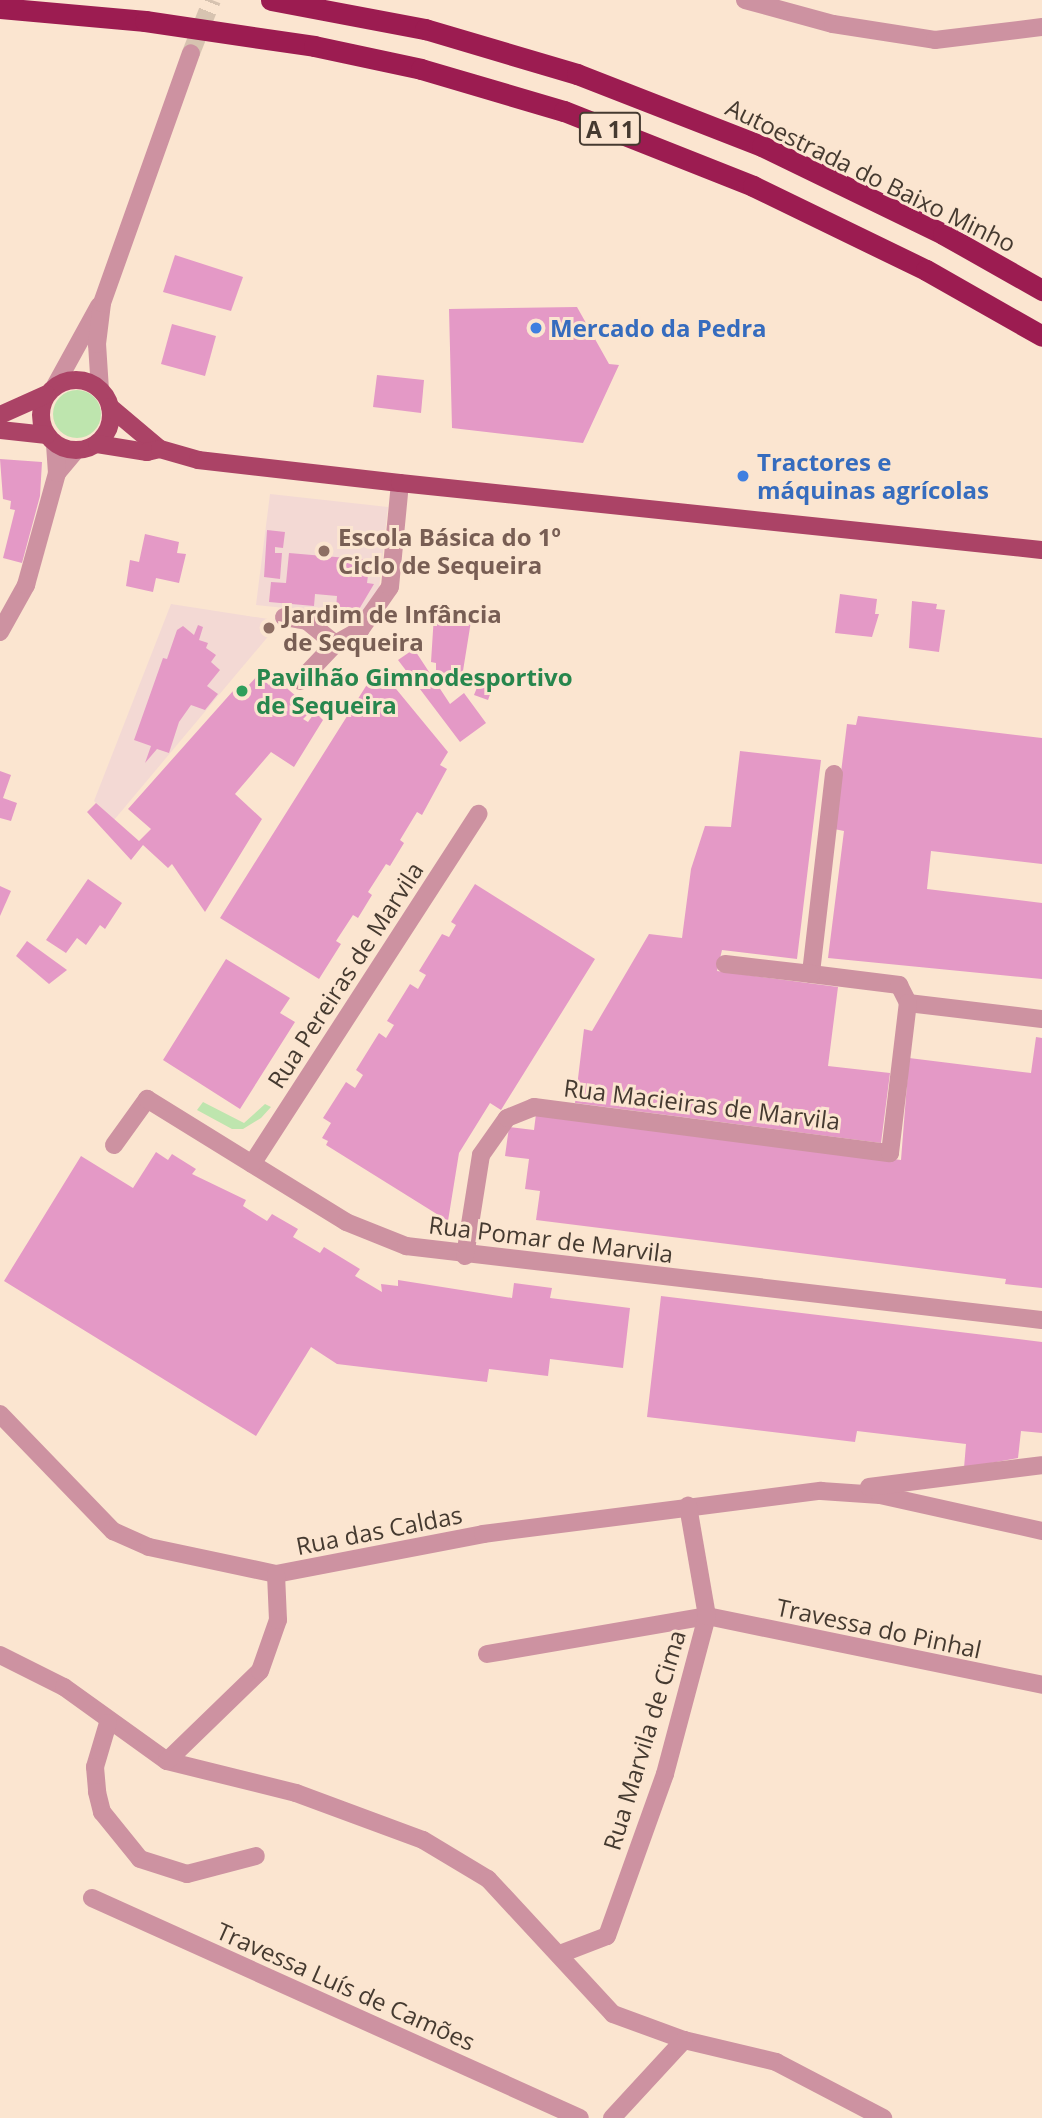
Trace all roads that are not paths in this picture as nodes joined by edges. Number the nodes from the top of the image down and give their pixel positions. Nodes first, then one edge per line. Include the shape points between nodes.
1 (271, 0) edge
2 (746, 0) edge
3 (0, 8) edge
4 (1042, 27) edge
5 (191, 53) tunnel mouth
6 (1042, 289) edge
7 (102, 303) junction
8 (1042, 336) edge
9 (51, 390) junction
10 (100, 390) junction
11 (110, 407) junction
12 (0, 415) edge
13 (0, 430) edge
14 (51, 439) junction
15 (97, 444) junction
16 (160, 449) junction
17 (76, 450) junction
18 (57, 473) junction
19 (400, 483) junction
20 (1042, 550) edge
21 (284, 617) dead end
22 (0, 632) edge
23 (335, 644) junction
24 (300, 681) dead end
25 (834, 774) dead end
26 (478, 814) dead end
27 (725, 964) dead end
28 (811, 974) junction
29 (908, 1003) junction
30 (1042, 1019) edge
31 (114, 1145) dead end
32 (252, 1164) junction
33 (465, 1256) junction
34 (1042, 1320) edge
35 (0, 1414) edge
36 (1035, 1467) edge
37 (955, 1478) junction
38 (929, 1481) junction
39 (821, 1491) junction
40 (688, 1506) junction
41 (935, 1506) junction
42 (957, 1511) junction
43 (1042, 1531) edge
44 (276, 1574) junction
45 (707, 1616) junction
46 (488, 1654) dead end
47 (0, 1655) edge
48 (1042, 1685) edge
49 (108, 1723) junction
50 (166, 1761) junction
51 (256, 1856) dead end
52 (92, 1898) dead end
53 (560, 1954) junction
54 (684, 2040) junction
55 (580, 2118) edge
56 (612, 2118) edge
57 (884, 2118) edge

1 - 6 highway, Autoestrada do Baixo Minho / A 11 via 425,29 577,74 762,146 943,234
2 - 4 street via 833,24 935,40
3 - 8 highway, A 11 via 145,21 314,46 421,69 564,111 752,186 926,270
5 - 7 street
7 - 9 street
7 - 10 street via 97,344
9 - 10 main road via 75,379
9 - 12 main road
9 - 14 main road via 40,415
10 - 11 main road
11 - 15 main road via 108,430
11 - 16 main road
13 - 14 main road
14 - 17 main road
14 - 18 street
15 - 16 main road via 147,452
15 - 17 main road
16 - 19 main road via 198,460
17 - 18 street
18 - 22 street via 26,585
19 - 20 main road
19 - 23 street via 390,587 360,630
21 - 23 street via 307,621
23 - 24 street
25 - 28 street
26 - 32 street, Rua Pereiras de Marvila
27 - 28 street
28 - 29 street via 898,985
29 - 30 street
29 - 33 street, Rua Macieiras de Marvila via 890,1153 534,1107 507,1118 481,1155
31 - 32 street, Rua Pomar de Marvila via 147,1099
32 - 33 street, Rua Pomar de Marvila via 346,1222 406,1247
33 - 34 street, Rua Pomar de Marvila
35 - 44 street, Rua das Caldas via 113,1531 149,1547
36 - 37 street, Rua das Caldas
37 - 38 street, Rua das Caldas
37 - 42 street via 949,1494
38 - 39 street, Rua das Caldas
38 - 41 street via 927,1497
39 - 40 street, Rua das Caldas
39 - 41 street, Rua das Caldas
40 - 44 street, Rua das Caldas via 483,1534
40 - 45 street, Rua Marvila de Cima
41 - 42 street, Rua das Caldas
42 - 43 street, Rua das Caldas
44 - 50 street via 278,1620 260,1671
45 - 46 street
45 - 48 street, Travessa do Pinhal
45 - 53 street, Rua Marvila de Cima via 665,1774 607,1936
47 - 49 street via 64,1686
49 - 50 street
49 - 51 street via 95,1767 97,1792 103,1812 140,1858 187,1874
50 - 53 street via 296,1793 423,1840 488,1879
52 - 55 street, Travessa Luís de Camões
53 - 54 street via 613,2014
54 - 56 street
54 - 57 street via 776,2063

